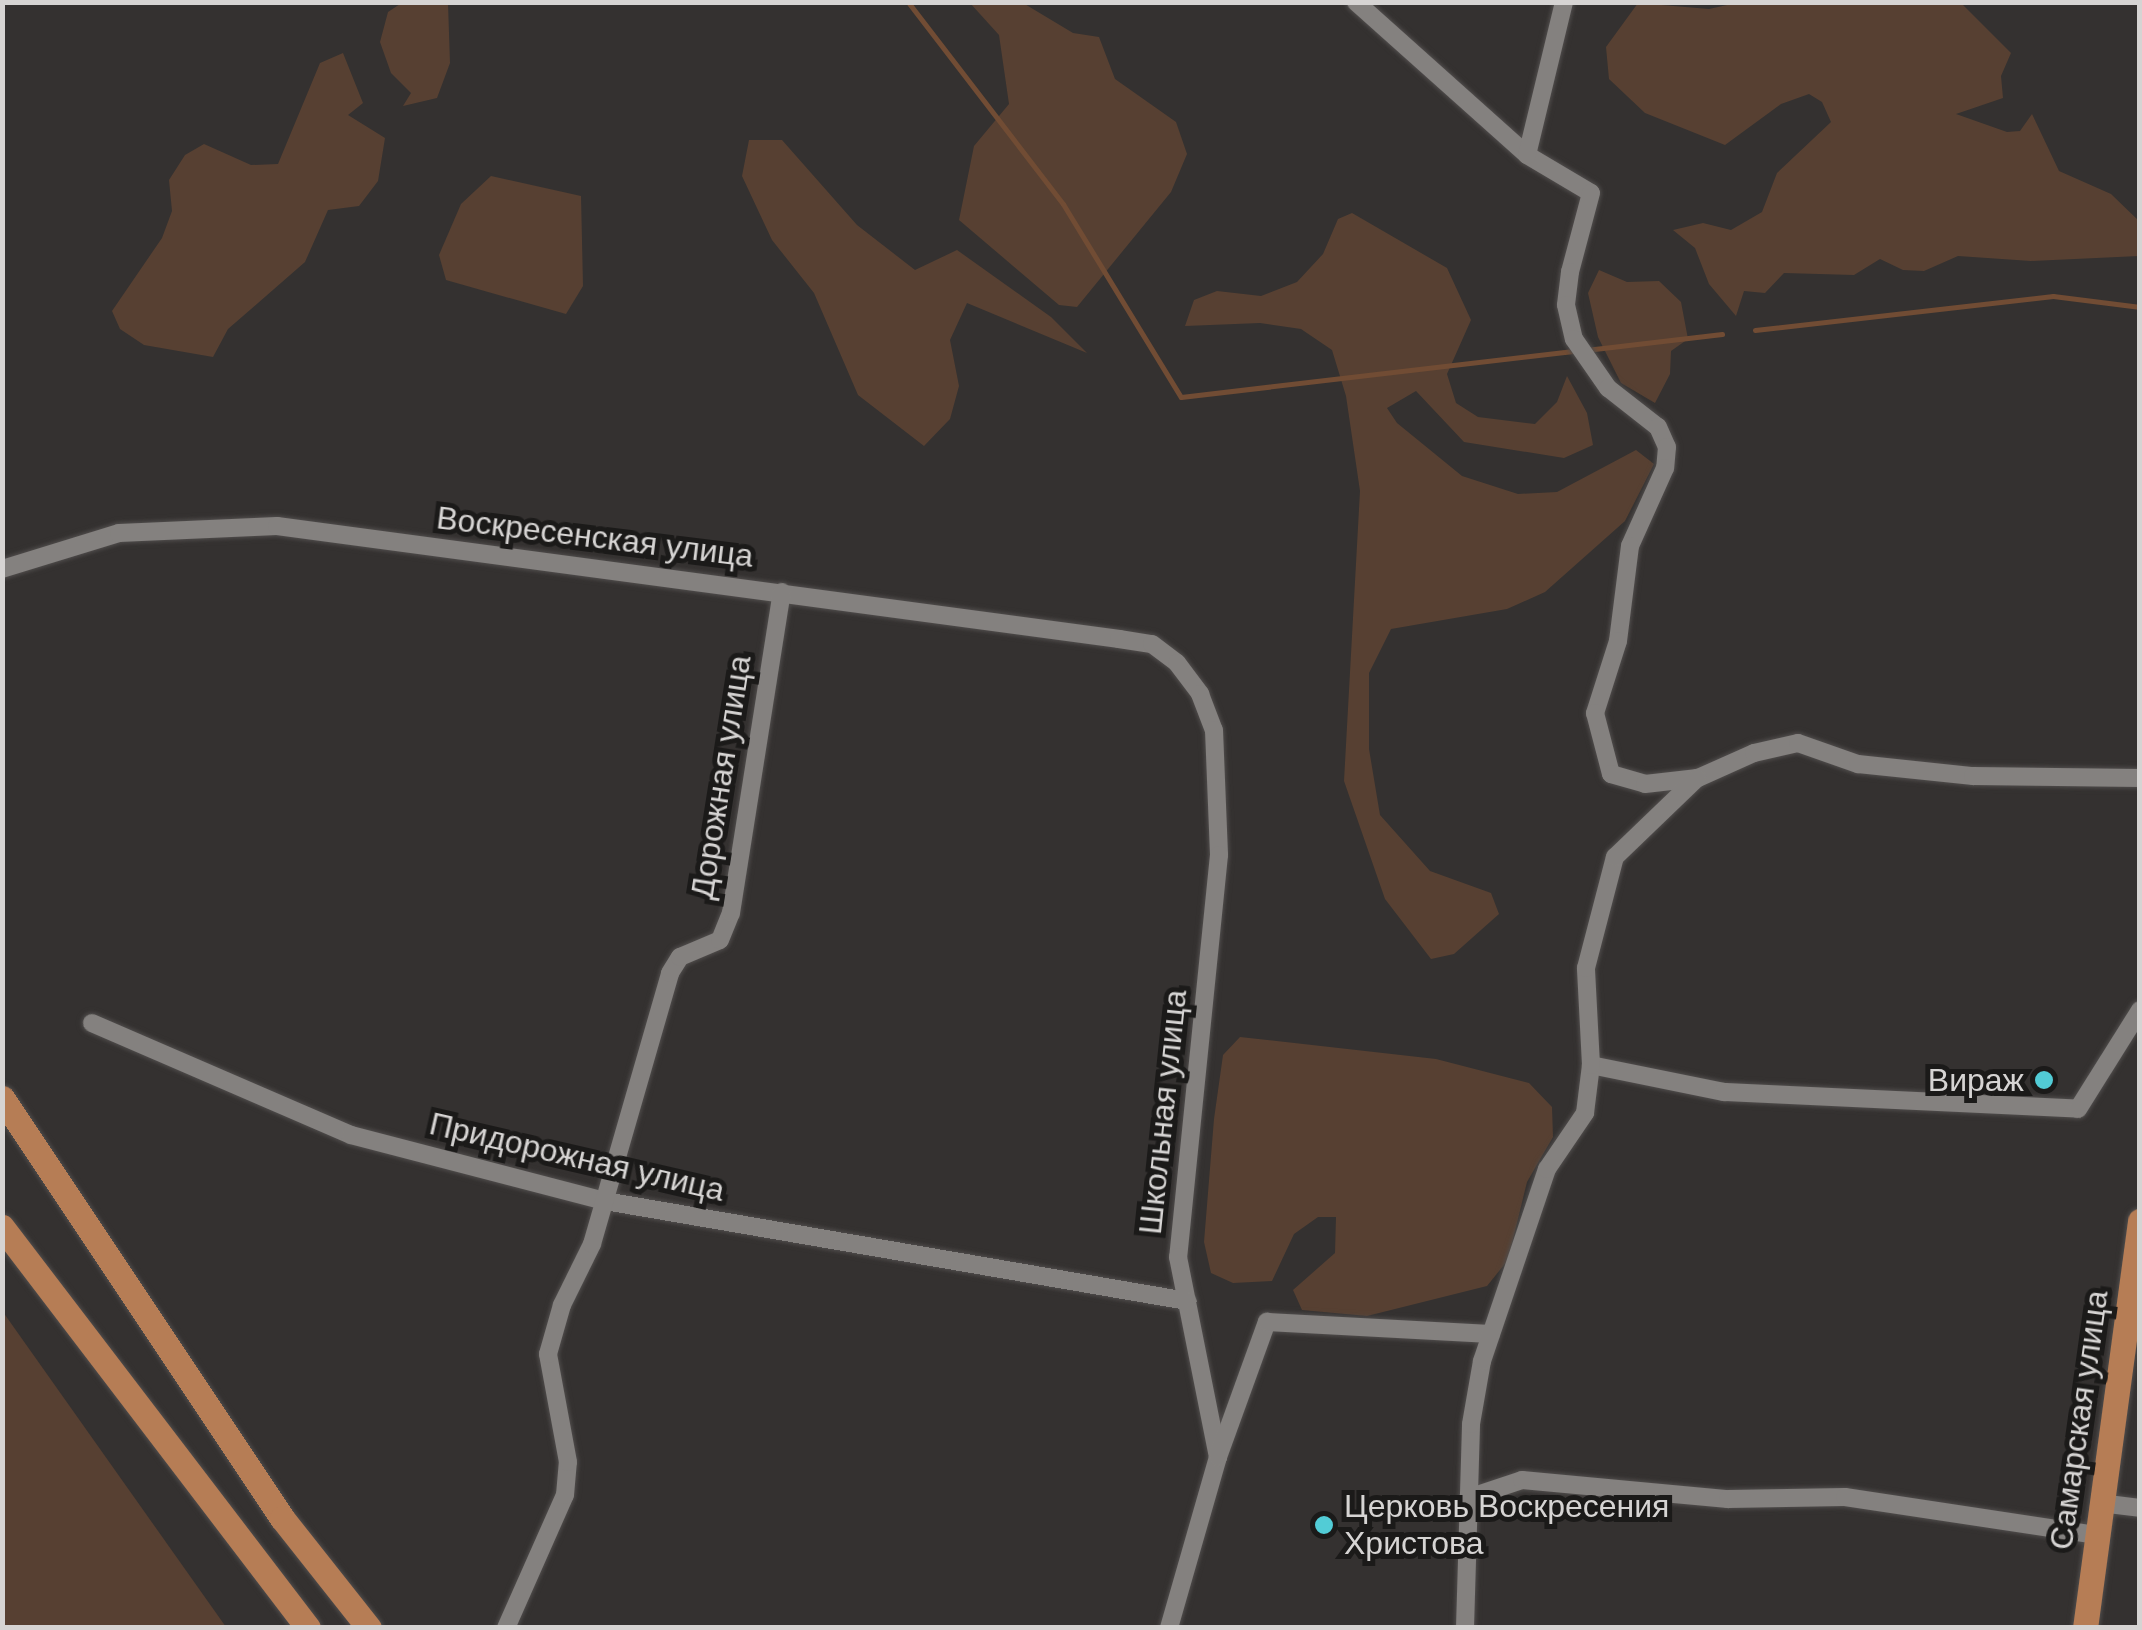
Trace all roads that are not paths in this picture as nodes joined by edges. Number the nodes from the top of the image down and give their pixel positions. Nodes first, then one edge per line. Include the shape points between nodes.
1 (1356, 2) edge
2 (1564, 2) edge
3 (1526, 155) junction
4 (2, 568) edge
5 (782, 592) junction
6 (1176, 663) joint
7 (1698, 778) junction
8 (2140, 778) edge
9 (2140, 1010) edge
10 (92, 1023) dead end
11 (1592, 1064) junction
12 (2, 1098) edge
13 (605, 1202) junction
14 (2140, 1221) edge
15 (2, 1227) edge
16 (1188, 1301) junction
17 (1491, 1334) junction
18 (1218, 1457) junction
19 (1468, 1498) junction
20 (2100, 1504) junction
21 (2140, 1508) edge
22 (2096, 1536) junction
23 (308, 1628) edge
24 (370, 1628) edge
25 (506, 1628) edge
26 (1169, 1628) edge
27 (1465, 1628) edge
28 (2085, 1628) edge

1 - 3 street
2 - 3 street
3 - 7 street via 1591,193 1566,305 1574,339 1608,388 1658,427 1668,446 1665,468 1630,546 1618,641 1595,713 1610,774 1645,784
4 - 5 street, Воскресенская улица via 119,533 278,526
5 - 6 street, Воскресенская улица via 1152,644
5 - 13 street, Дорожная улица via 731,913 720,940 680,958 670,973
6 - 16 street, Школьная улица via 1214,730 1219,855 1178,1257
7 - 8 street via 1754,753 1798,744 1858,764 1934,772
7 - 11 street via 1616,857 1586,968
9 - 11 street via 2078,1108 1724,1092
10 - 13 street, Придорожная улица via 351,1135
11 - 17 street via 1586,1113 1548,1169
12 - 24 main road via 300,1544
13 - 16 street, Придорожная улица
13 - 25 street, Дорожная улица via 548,1354 568,1462 564,1495
14 - 20 main road, Самарская улица
15 - 23 main road
16 - 18 street, Школьная улица
17 - 18 street via 1267,1322
17 - 19 street via 1471,1424
18 - 26 street, Школьная улица
19 - 22 street via 1522,1480 1728,1498 1898,1500
19 - 27 street
20 - 21 street
20 - 22 main road, Самарская улица
22 - 28 main road, Самарская улица

